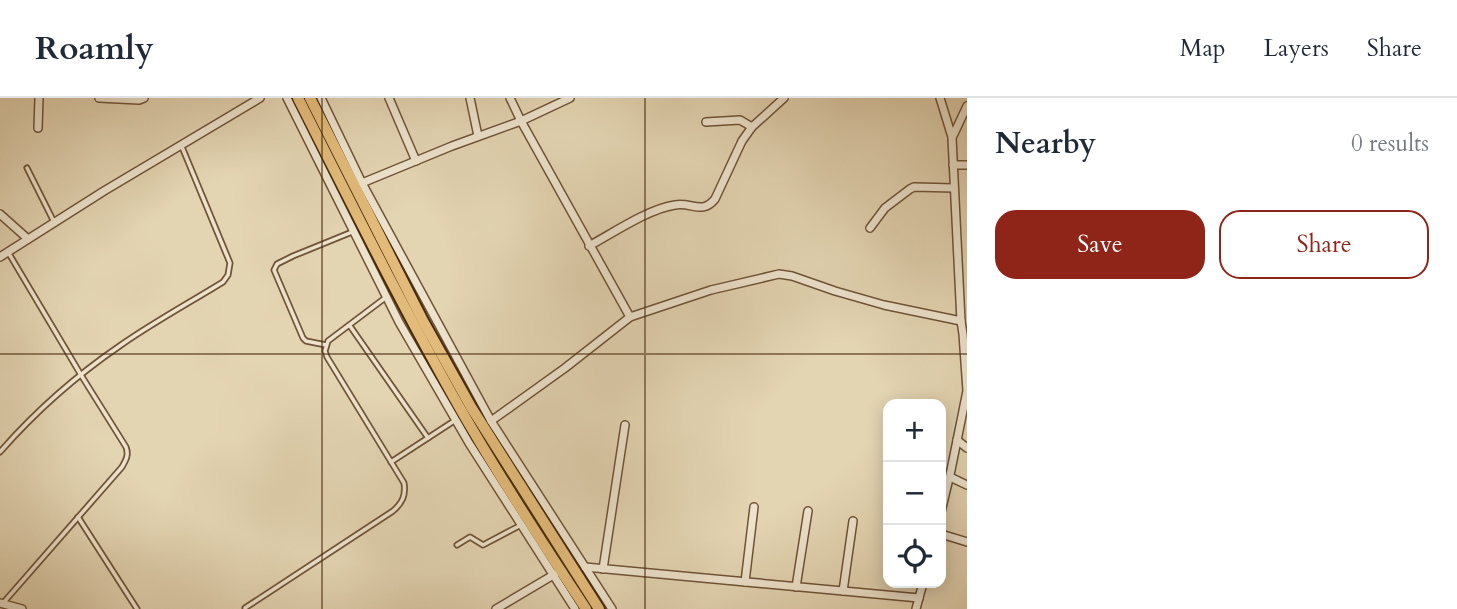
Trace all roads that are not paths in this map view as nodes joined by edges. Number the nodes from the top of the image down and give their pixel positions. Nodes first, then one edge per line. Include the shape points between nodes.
1 (39, 98) edge
2 (99, 98) edge
3 (144, 98) edge
4 (260, 98) edge
5 (287, 98) edge
6 (298, 98) edge
7 (310, 98) edge
8 (321, 98) edge
9 (389, 98) edge
10 (470, 98) edge
11 (510, 98) edge
12 (570, 98) edge
13 (784, 98) edge
14 (940, 98) edge
15 (967, 106) edge
16 (521, 121) junction
17 (706, 121) dead end
18 (752, 127) junction
19 (38, 128) dead end
20 (478, 136) junction
21 (952, 138) junction
22 (181, 145) junction
23 (416, 161) junction
24 (953, 165) junction
25 (967, 165) edge
26 (27, 168) dead end
27 (362, 183) junction
28 (954, 188) junction
29 (0, 214) edge
30 (54, 222) junction
31 (870, 228) dead end
32 (354, 231) junction
33 (28, 239) junction
34 (589, 246) junction
35 (8, 251) junction
36 (0, 257) edge
37 (387, 297) junction
38 (631, 317) junction
39 (961, 321) junction
40 (350, 326) junction
41 (326, 345) junction
42 (81, 375) junction
43 (967, 379) edge
44 (456, 420) junction
45 (491, 421) junction
46 (625, 425) dead end
47 (428, 438) junction
48 (957, 440) junction
49 (967, 448) edge
50 (0, 452) edge
51 (391, 463) junction
52 (950, 477) junction
53 (967, 485) edge
54 (946, 493) edge
55 (754, 507) dead end
56 (808, 511) dead end
57 (77, 516) junction
58 (853, 521) dead end
59 (522, 525) junction
60 (946, 536) edge
61 (967, 542) edge
62 (457, 545) dead end
63 (585, 567) junction
64 (603, 569) junction
65 (562, 570) junction
66 (745, 582) junction
67 (796, 587) junction
68 (922, 588) edge
69 (843, 591) junction
70 (919, 598) junction
71 (4, 605) edge
72 (245, 608) edge
73 (22, 609) edge
74 (138, 609) edge
75 (496, 609) edge
76 (575, 609) edge
77 (586, 609) edge
78 (599, 609) edge
79 (612, 609) edge
80 (916, 609) edge

1 - 19 street
2 - 3 street
4 - 22 street
5 - 32 street
6 - 65 highway via 462,411
7 - 65 highway via 423,321
8 - 27 street
9 - 23 street
10 - 20 street
11 - 16 street
12 - 16 street
13 - 18 street
14 - 21 street
15 - 21 street
16 - 20 street
16 - 34 street
17 - 18 street via 740,120
18 - 34 street via 710,205 673,205
20 - 23 street
21 - 24 street
22 - 30 street
22 - 42 lane via 230,263 229,275
23 - 27 street
24 - 25 street
24 - 28 street
26 - 30 lane
27 - 45 street
28 - 31 street via 914,187 885,208
28 - 39 street
29 - 33 street
30 - 33 street
32 - 37 street
32 - 41 lane via 293,256 274,270 303,338
33 - 35 street
34 - 38 street
35 - 36 street
35 - 42 lane
37 - 40 lane
37 - 44 street
38 - 39 street via 711,290 779,274 884,305
38 - 45 street
39 - 43 street
40 - 41 lane
40 - 47 lane
41 - 51 lane via 327,357
42 - 50 lane
42 - 57 lane via 128,452 122,467
43 - 48 street
44 - 47 lane
44 - 59 street
45 - 63 street
46 - 64 street
47 - 51 lane
48 - 49 street
48 - 52 street
51 - 72 lane via 404,483 401,505
52 - 53 street
52 - 54 street
55 - 66 street
56 - 67 street
57 - 71 lane
57 - 74 lane
58 - 69 street
59 - 62 lane via 483,545 470,537
59 - 65 street
60 - 61 street
63 - 64 street
63 - 65 street
63 - 79 street
64 - 66 street
65 - 75 street
65 - 76 street
65 - 77 highway
65 - 78 highway
66 - 67 street
67 - 69 street
68 - 70 street
69 - 70 street
70 - 80 street
71 - 73 street

